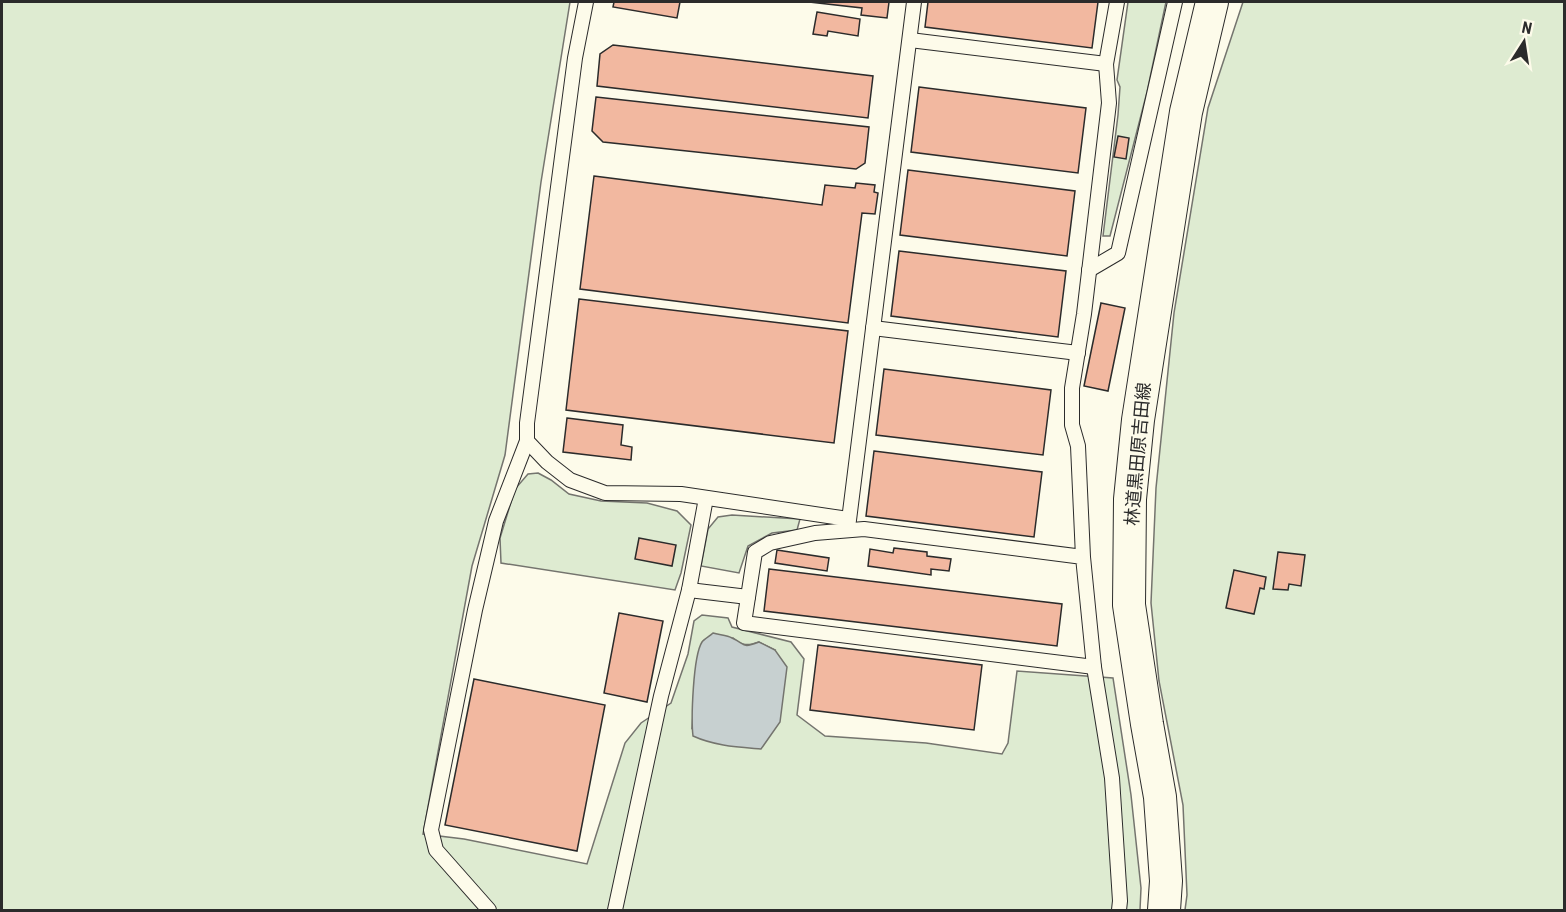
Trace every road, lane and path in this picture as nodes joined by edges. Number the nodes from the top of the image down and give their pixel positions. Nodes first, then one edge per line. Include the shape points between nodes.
1 (586, 2) edge
2 (914, 2) edge
3 (1116, 2) edge
4 (1175, 2) edge
5 (1212, 2) edge
6 (910, 40) junction
7 (1106, 64) junction
8 (1089, 270) junction
9 (873, 328) junction
10 (1078, 353) junction
11 (527, 441) junction
12 (706, 498) junction
13 (848, 524) junction
14 (1083, 557) junction
15 (689, 590) junction
16 (748, 597) junction
17 (1094, 667) junction
18 (489, 910) edge
19 (615, 910) edge
20 (1119, 910) edge
21 (1164, 910) edge

1 - 11 lane via 575,58 526,423
2 - 6 lane
3 - 7 lane
4 - 8 lane via 1118,253
5 - 21 street, 林道黒田原吉田線 via 1186,112 1138,420 1130,499 1130,605 1160,797 1166,881
6 - 7 lane
6 - 9 lane
7 - 8 lane via 1109,103
8 - 10 lane
9 - 10 lane
9 - 13 lane
10 - 14 lane via 1072,388 1072,425 1078,446
11 - 12 lane via 570,480 605,493
11 - 18 lane via 496,521 431,830 436,850
12 - 13 lane
12 - 15 lane
13 - 14 lane
13 - 16 lane via 770,543 755,552
14 - 17 lane
15 - 16 lane
15 - 19 lane via 661,696
16 - 17 lane via 744,623
17 - 20 lane via 1112,778

